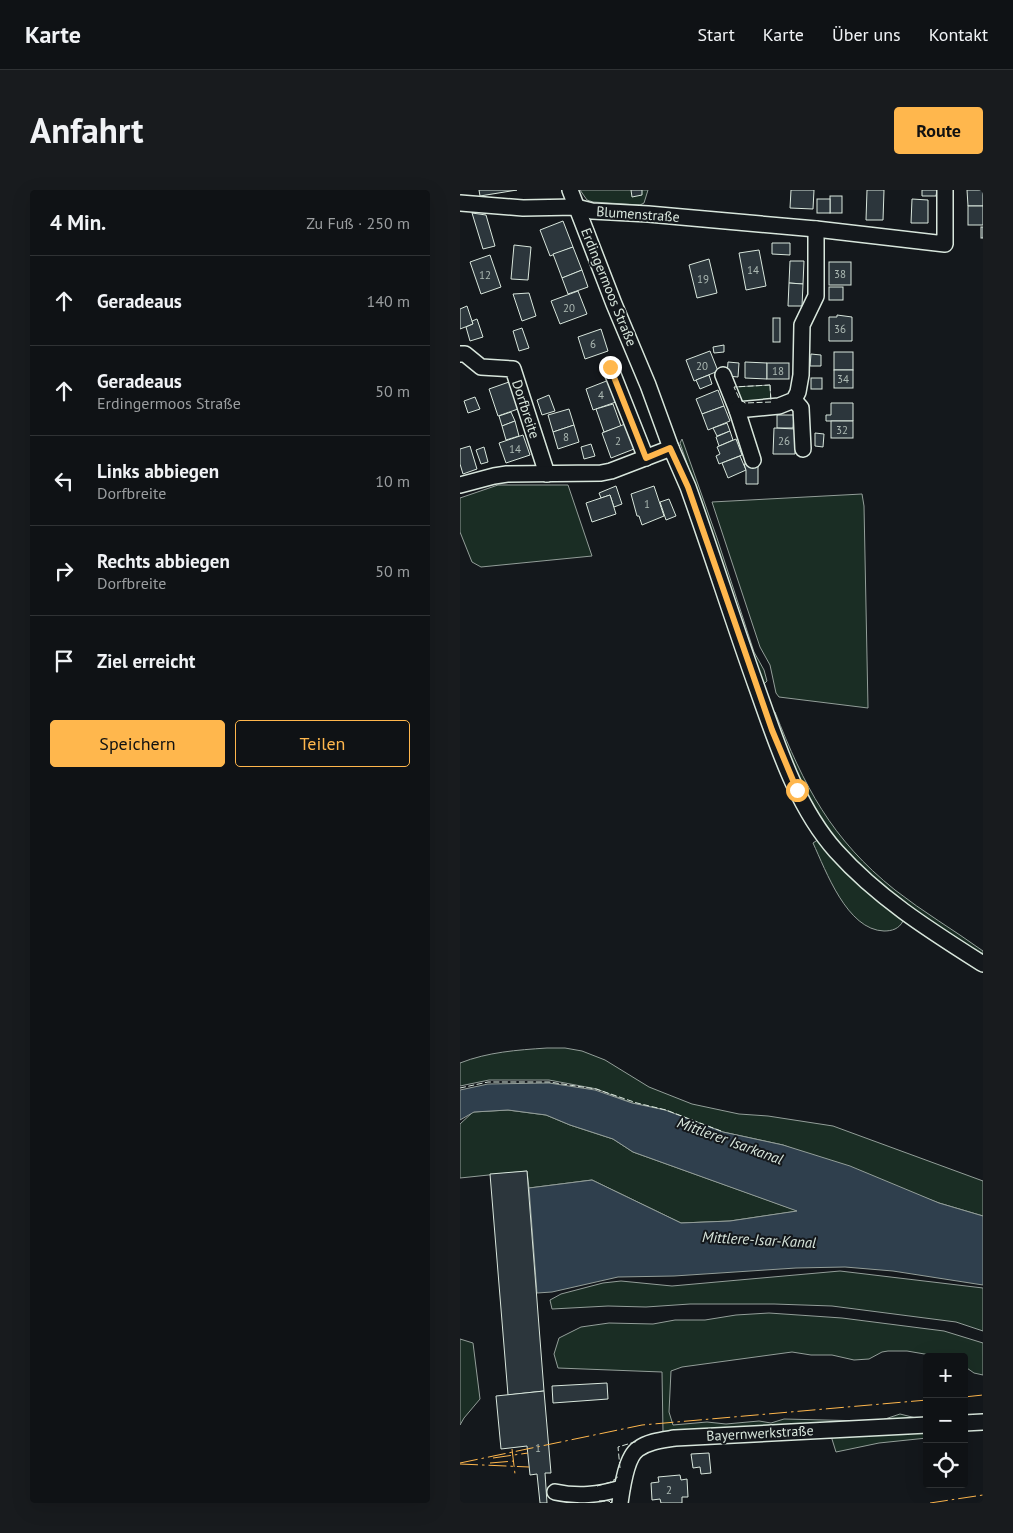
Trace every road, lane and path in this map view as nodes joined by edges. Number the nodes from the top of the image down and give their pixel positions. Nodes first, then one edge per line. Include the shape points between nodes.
1 (570, 190) edge
2 (944, 190) edge
3 (460, 203) edge
4 (576, 207) junction
5 (816, 229) junction
6 (460, 354) edge
7 (610, 367) dead end
8 (723, 375) dead end
9 (648, 385) junction
10 (794, 400) junction
11 (737, 410) junction
12 (670, 448) junction
13 (802, 449) dead end
14 (646, 458) junction
15 (753, 460) dead end
16 (547, 474) junction
17 (460, 485) edge
18 (688, 487) junction
19 (983, 964) edge
20 (983, 1422) edge
21 (968, 1423) edge
22 (923, 1425) edge
23 (554, 1492) dead end
24 (621, 1496) edge

1 - 4 street, Erdingermoos Straße
2 - 5 street, Blumenstraße via 945,244
3 - 4 street, Blumenstraße via 524,208
4 - 5 street, Blumenstraße via 592,211
4 - 9 street, Erdingermoos Straße
5 - 10 street via 816,296 802,325 801,375
6 - 16 street, Dorfbreite via 465,354 481,367 513,369
7 - 14 street
8 - 11 street
9 - 12 street, Erdingermoos Straße
9 - 18 street, Erdingermoos Straße via 662,405 673,433
10 - 11 street via 779,406
10 - 13 street via 801,408
11 - 15 street
12 - 14 street
12 - 18 street, Erdingermoos Straße
14 - 16 street via 601,473
16 - 17 street via 494,476
18 - 19 street, Erdingermoos Straße via 772,730 809,813 835,850 870,885
20 - 21 street
22 - 24 street, Bayernwerkstraße via 675,1438 653,1442 637,1450 628,1466
23 - 24 street, Bayernwerkstraße via 573,1496

